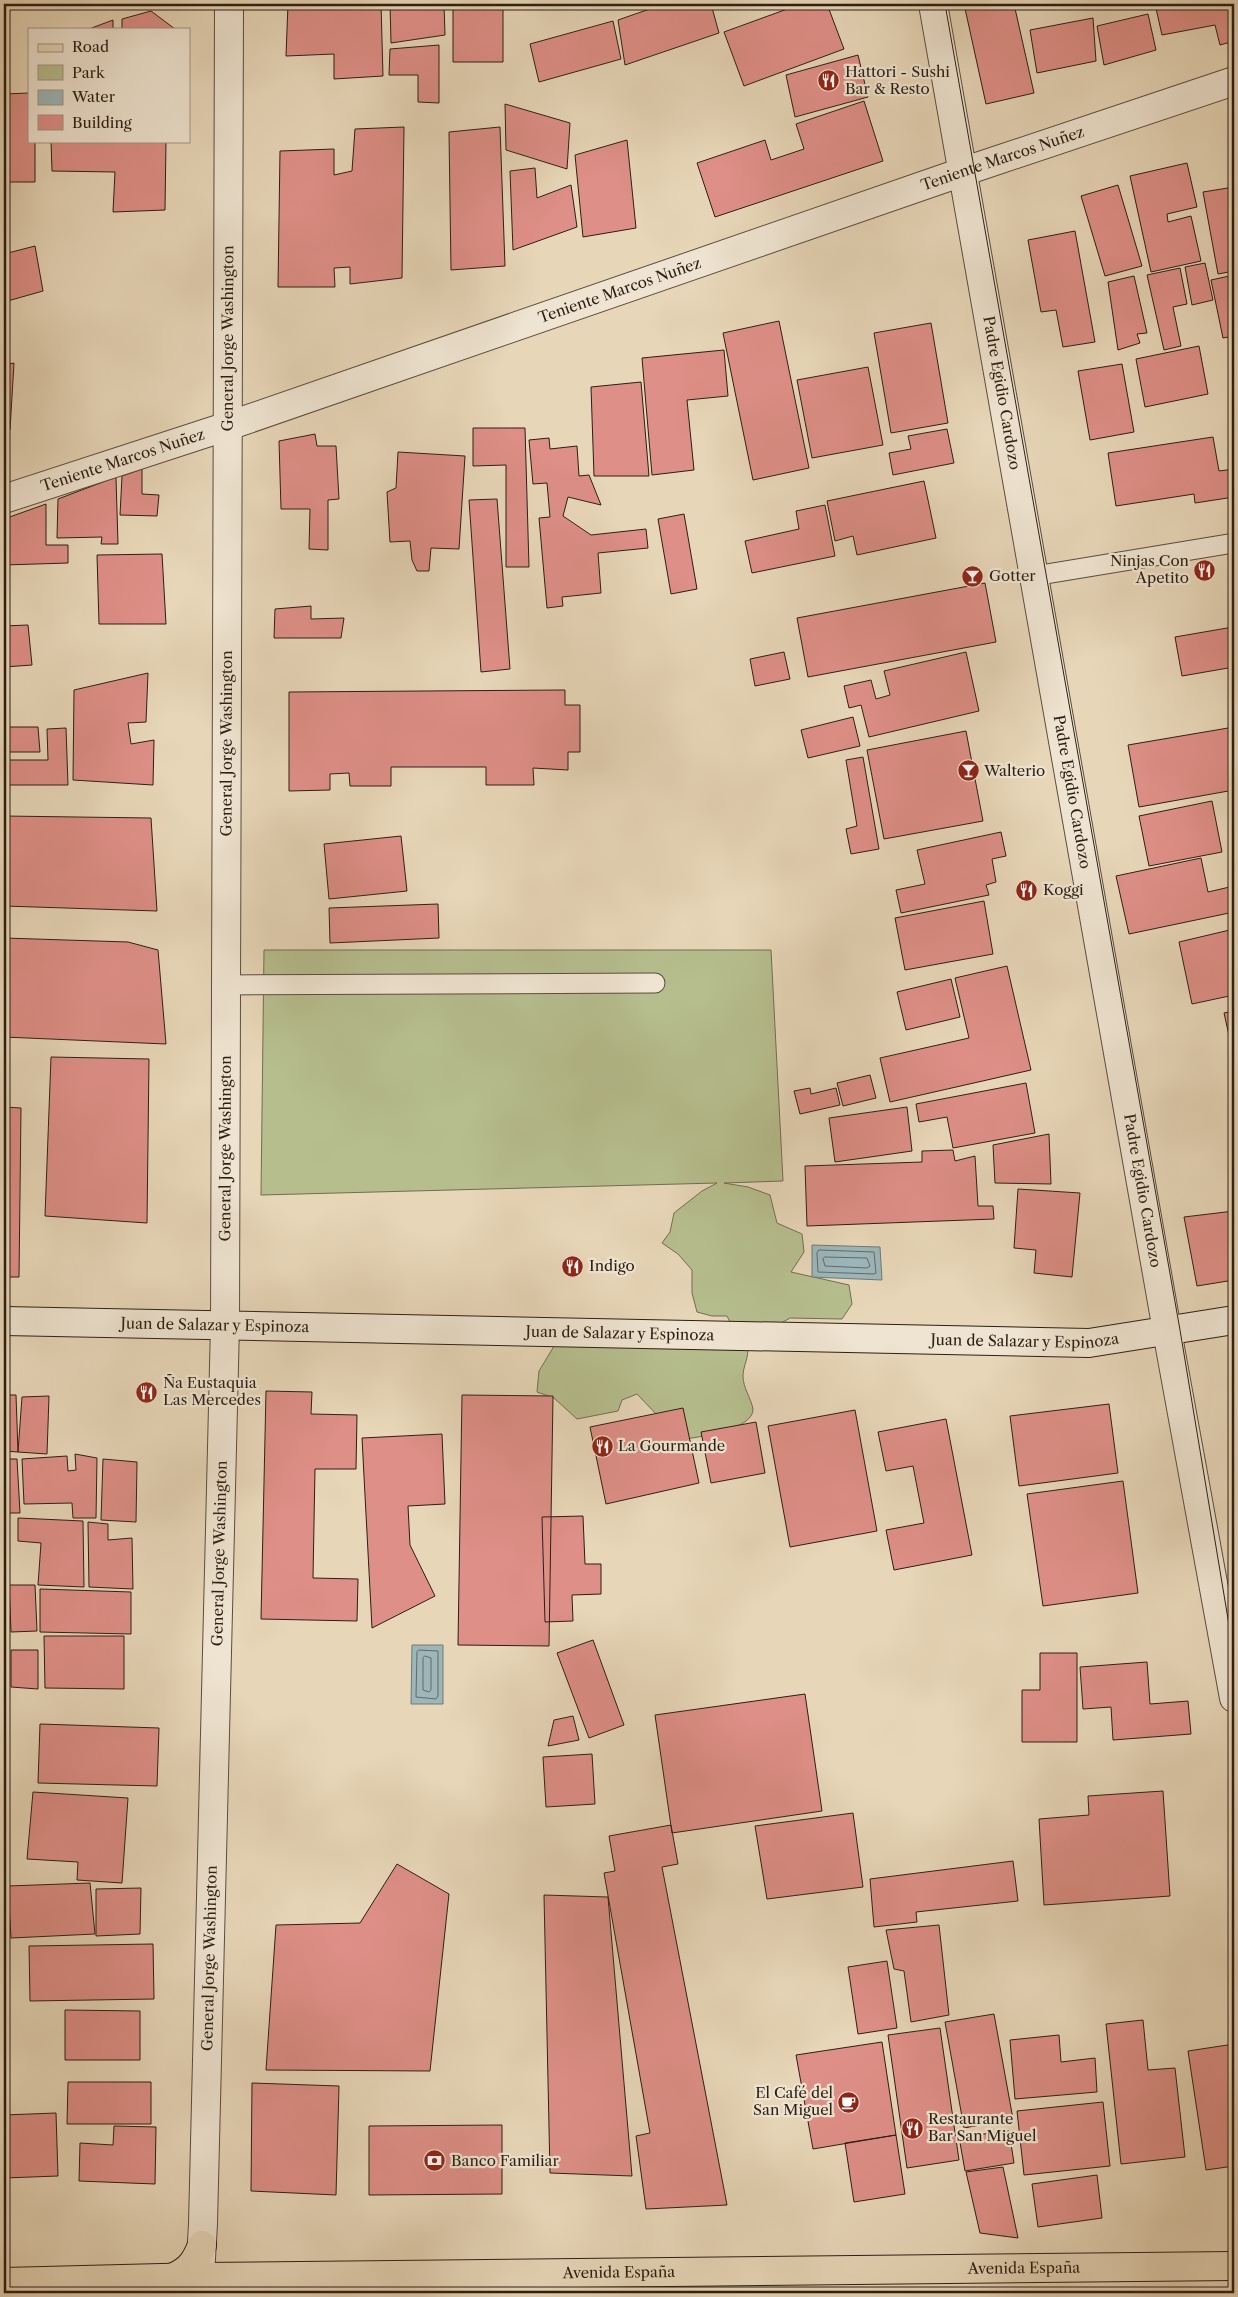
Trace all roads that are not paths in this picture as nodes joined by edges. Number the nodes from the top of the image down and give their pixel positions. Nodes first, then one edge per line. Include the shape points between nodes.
1 (229, 4) edge
2 (933, 4) edge
3 (1234, 81) edge
4 (963, 172) junction
5 (228, 426) junction
6 (4, 499) edge
7 (1234, 543) edge
8 (1034, 576) junction
9 (655, 983) dead end
10 (226, 984) junction
11 (1234, 1320) edge
12 (4, 1321) edge
13 (225, 1325) junction
14 (1167, 1331) junction
15 (1234, 1698) edge
16 (202, 2245) junction
17 (1234, 2266) edge
18 (174, 2277) junction
19 (4, 2282) edge
20 (357, 2284) edge
21 (392, 2284) edge
22 (200, 2285) edge

1 - 5 street, General Jorge Washington
2 - 4 street, Padre Egidio Cardozo
3 - 4 street, Teniente Marcos Nuñez
4 - 5 street, Teniente Marcos Nuñez
4 - 8 street, Padre Egidio Cardozo
5 - 6 street, Teniente Marcos Nuñez
5 - 10 street, General Jorge Washington
7 - 8 lane
8 - 14 street, Padre Egidio Cardozo
9 - 10 lane
10 - 13 street, General Jorge Washington
11 - 14 street, Juan de Salazar y Espinoza
12 - 13 street, Juan de Salazar y Espinoza
13 - 14 street, Juan de Salazar y Espinoza via 1089,1343
13 - 16 street, General Jorge Washington
14 - 15 street, Padre Egidio Cardozo
16 - 18 main road via 196,2261
16 - 22 street, General Jorge Washington
17 - 21 main road, Avenida España
18 - 19 main road, Avenida España
18 - 22 main road, Avenida España
20 - 21 main road, Avenida España
20 - 22 main road, Avenida España

